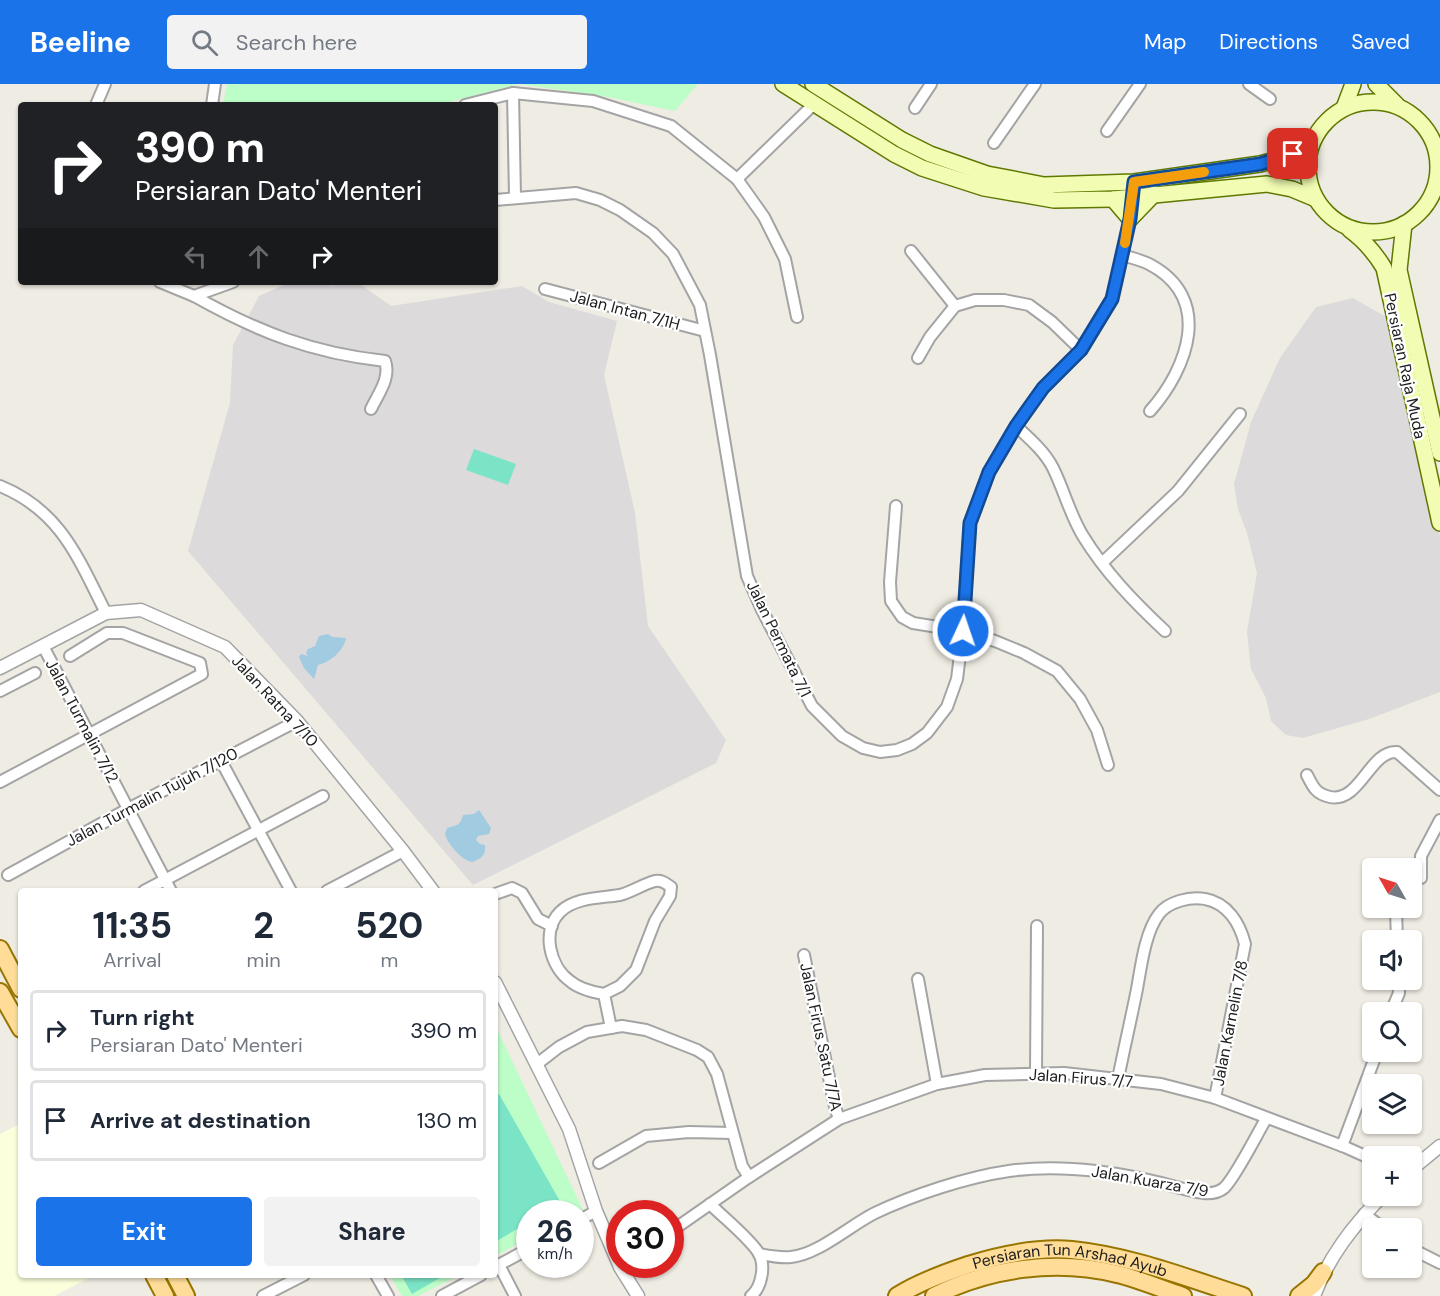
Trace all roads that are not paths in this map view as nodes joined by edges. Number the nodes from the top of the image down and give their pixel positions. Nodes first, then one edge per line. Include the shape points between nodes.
1 (105, 84) edge
2 (215, 84) edge
3 (783, 84) edge
4 (813, 84) edge
5 (931, 84) edge
6 (1035, 84) edge
7 (1140, 84) edge
8 (1249, 84) edge
9 (1353, 84) edge
10 (1376, 84) edge
11 (513, 93) junction
12 (1270, 99) dead end
13 (97, 102) edge
14 (212, 102) edge
15 (477, 102) edge
16 (814, 104) junction
17 (1397, 106) junction
18 (915, 108) dead end
19 (1344, 108) junction
20 (1107, 131) dead end
21 (1434, 134) edge
22 (1315, 137) junction
23 (994, 143) dead end
24 (737, 179) junction
25 (1134, 189) junction
26 (1154, 194) junction
27 (1435, 194) edge
28 (515, 197) junction
29 (1113, 199) junction
30 (1316, 199) junction
31 (498, 200) edge
32 (1130, 219) junction
33 (1404, 224) junction
34 (1342, 225) junction
35 (911, 251) dead end
36 (1123, 255) junction
37 (166, 285) edge
38 (224, 285) edge
39 (545, 289) dead end
40 (194, 296) junction
41 (955, 306) junction
42 (797, 316) dead end
43 (705, 331) junction
44 (1081, 350) junction
45 (918, 358) dead end
46 (371, 409) dead end
47 (1150, 411) dead end
48 (1240, 414) dead end
49 (1016, 426) junction
50 (1440, 453) edge
51 (0, 486) edge
52 (896, 506) dead end
53 (1440, 523) edge
54 (1102, 563) junction
55 (106, 613) junction
56 (963, 631) junction
57 (1165, 631) dead end
58 (43, 646) junction
59 (70, 656) dead end
60 (0, 668) edge
61 (35, 673) dead end
62 (0, 691) edge
63 (297, 721) junction
64 (89, 734) junction
65 (221, 761) junction
66 (1108, 765) dead end
67 (1307, 775) dead end
68 (0, 782) edge
69 (1438, 783) edge
70 (323, 796) dead end
71 (128, 809) junction
72 (1440, 820) edge
73 (258, 831) junction
74 (403, 850) junction
75 (1421, 858) edge
76 (8, 875) dead end
77 (165, 879) junction
78 (149, 888) edge
79 (170, 888) edge
80 (289, 888) edge
81 (333, 888) edge
82 (431, 888) edge
83 (498, 893) edge
84 (552, 926) junction
85 (1037, 926) dead end
86 (0, 949) edge
87 (804, 955) dead end
88 (918, 979) dead end
89 (18, 983) edge
90 (498, 988) edge
91 (0, 992) edge
92 (604, 994) junction
93 (18, 1024) edge
94 (611, 1028) junction
95 (1373, 1062) edge
96 (537, 1064) junction
97 (1036, 1073) junction
98 (1118, 1079) junction
99 (937, 1084) junction
100 (1215, 1098) junction
101 (839, 1119) junction
102 (1266, 1119) junction
103 (732, 1132) junction
104 (1342, 1146) junction
105 (1440, 1146) edge
106 (1362, 1155) edge
107 (1422, 1161) edge
108 (599, 1163) dead end
109 (749, 1177) junction
110 (710, 1204) junction
111 (1372, 1206) edge
112 (597, 1211) junction
113 (594, 1213) edge
114 (1364, 1214) junction
115 (1369, 1218) edge
116 (684, 1222) edge
117 (606, 1231) edge
118 (759, 1254) junction
119 (1422, 1255) edge
120 (516, 1256) edge
121 (1440, 1263) edge
122 (498, 1265) edge
123 (498, 1268) edge
124 (1323, 1272) junction
125 (156, 1278) edge
126 (177, 1278) edge
127 (298, 1278) edge
128 (378, 1278) edge
129 (475, 1278) edge
130 (628, 1278) edge
131 (165, 1296) edge
132 (186, 1296) edge
133 (263, 1296) edge
134 (388, 1296) edge
135 (442, 1296) edge
136 (516, 1296) edge
137 (638, 1296) edge
138 (751, 1296) edge
139 (897, 1296) edge
140 (934, 1296) edge
141 (1182, 1296) edge
142 (1243, 1296) edge
143 (1299, 1296) edge
144 (1314, 1296) edge
145 (1322, 1296) edge

1 - 13 street
2 - 14 street
3 - 16 main road
4 - 25 main road via 920,149 987,174 1044,185
5 - 18 street
6 - 23 street
7 - 20 street
8 - 12 street
9 - 19 main road
10 - 17 main road
11 - 15 street
11 - 24 street via 593,101 671,126
11 - 28 street
16 - 24 street
16 - 29 main road via 922,168 984,188 1054,200
17 - 19 main road via 1370,101
17 - 21 main road
19 - 22 main road via 1327,120
21 - 27 main road
22 - 25 main road via 1293,154 1260,164
22 - 30 main road via 1308,158 1308,179
24 - 42 street via 764,217 785,259
25 - 26 main road
25 - 29 main road
25 - 32 street, Jalan Permata 7/1
26 - 30 main road via 1267,184
26 - 32 main road
27 - 33 main road
28 - 31 street, Jalan Permata 7/1
28 - 43 street, Jalan Permata 7/1 via 576,193 620,210 653,233 673,254 699,305
29 - 32 main road
30 - 34 main road
32 - 36 street, Jalan Permata 7/1
33 - 34 main road via 1384,231 1362,231
33 - 50 main road, Persiaran Raja Muda via 1399,270
34 - 53 main road, Persiaran Raja Muda via 1367,244 1384,268
35 - 41 street
36 - 44 street, Jalan Permata 7/1 via 1112,299
36 - 47 street via 1164,273 1177,286 1187,306 1186,350 1165,394
37 - 40 street
38 - 40 street
39 - 43 street, Jalan Intan 7/1H
40 - 46 street via 248,325 289,341 347,357 385,361 387,377
41 - 44 street via 975,300 1029,305
41 - 45 street
43 - 56 street, Jalan Permata 7/1 via 747,576 812,706 842,736 863,748 880,752 912,744 946,707 957,679
44 - 49 street, Jalan Permata 7/1 via 1043,388
48 - 54 street via 1178,491
49 - 54 street via 1052,466 1082,535
49 - 56 street, Jalan Permata 7/1 via 989,472 970,523
51 - 55 street via 45,514 70,543
52 - 56 street via 891,601 902,617 913,623
54 - 57 street via 1126,594
55 - 58 street, Jalan Ratna 7/10
55 - 63 street, Jalan Ratna 7/10 via 141,610 225,647
56 - 66 street via 1024,653 1057,671 1080,699 1097,730
58 - 60 street, Jalan Ratna 7/10
58 - 64 street, Jalan Turmalin 7/12
59 - 64 street via 107,633 123,633 200,663 202,674
61 - 62 street
63 - 65 street, Jalan Turmalin Tujuh 7/120
63 - 74 street, Jalan Ratna 7/10
64 - 68 street
64 - 71 street, Jalan Turmalin 7/12
65 - 71 street, Jalan Turmalin Tujuh 7/120
65 - 73 street
67 - 69 street via 1316,792 1341,797 1385,754 1397,752
70 - 73 street
71 - 76 street, Jalan Turmalin Tujuh 7/120
71 - 77 street, Jalan Turmalin 7/12
72 - 75 street
73 - 77 street
73 - 80 street
74 - 81 street
74 - 82 street, Jalan Ratna 7/10
77 - 78 street
77 - 79 street, Jalan Turmalin 7/12
83 - 84 street via 512,888 522,893 538,920
84 - 92 street via 549,939 554,964 569,981
84 - 92 street via 560,912 583,900 622,895 654,881 664,881 671,887 636,970 620,986
85 - 97 street
86 - 89 main road
87 - 101 street, Jalan Firus Satu 7/7A
88 - 99 street
90 - 96 street
91 - 93 main road
92 - 94 street
94 - 96 street via 587,1032
94 - 103 street via 646,1030 708,1057 717,1074
95 - 104 street
96 - 112 street via 569,1129
97 - 98 street, Jalan Firus 7/7
97 - 99 street, Jalan Firus 7/7 via 985,1075
98 - 100 street, Jalan Firus 7/7 via 1161,1084
98 - 100 street, Jalan Karnelin 7/8 via 1147,939 1159,914 1179,900 1204,899 1221,905 1235,919 1245,944
99 - 101 street, Jalan Firus 7/7
100 - 102 street, Jalan Firus 7/7
101 - 109 street, Jalan Firus 7/7
102 - 104 street, Jalan Firus 7/7
102 - 118 street, Jalan Kuarza 7/9 via 1231,1179 1212,1194 1103,1171 1010,1170 910,1198 793,1257
103 - 108 street via 646,1136
103 - 109 street
104 - 106 street, Jalan Firus 7/7
105 - 107 street
109 - 110 street, Jalan Firus 7/7
110 - 116 street, Jalan Firus 7/7
110 - 118 street
111 - 114 street
112 - 113 street
112 - 117 street
114 - 115 street
114 - 124 street
118 - 138 street via 762,1277
119 - 121 street
120 - 122 street
123 - 136 street
124 - 143 main road
124 - 144 street
124 - 145 main road
125 - 131 main road
126 - 132 main road
127 - 133 street
128 - 134 street
129 - 135 street
130 - 137 street
139 - 142 main road, Persiaran Tun Arshad Ayub via 946,1272 987,1259 1032,1251 1070,1250 1122,1257
140 - 141 main road, Persiaran Tun Arshad Ayub via 992,1275 1028,1268 1066,1268 1117,1274

